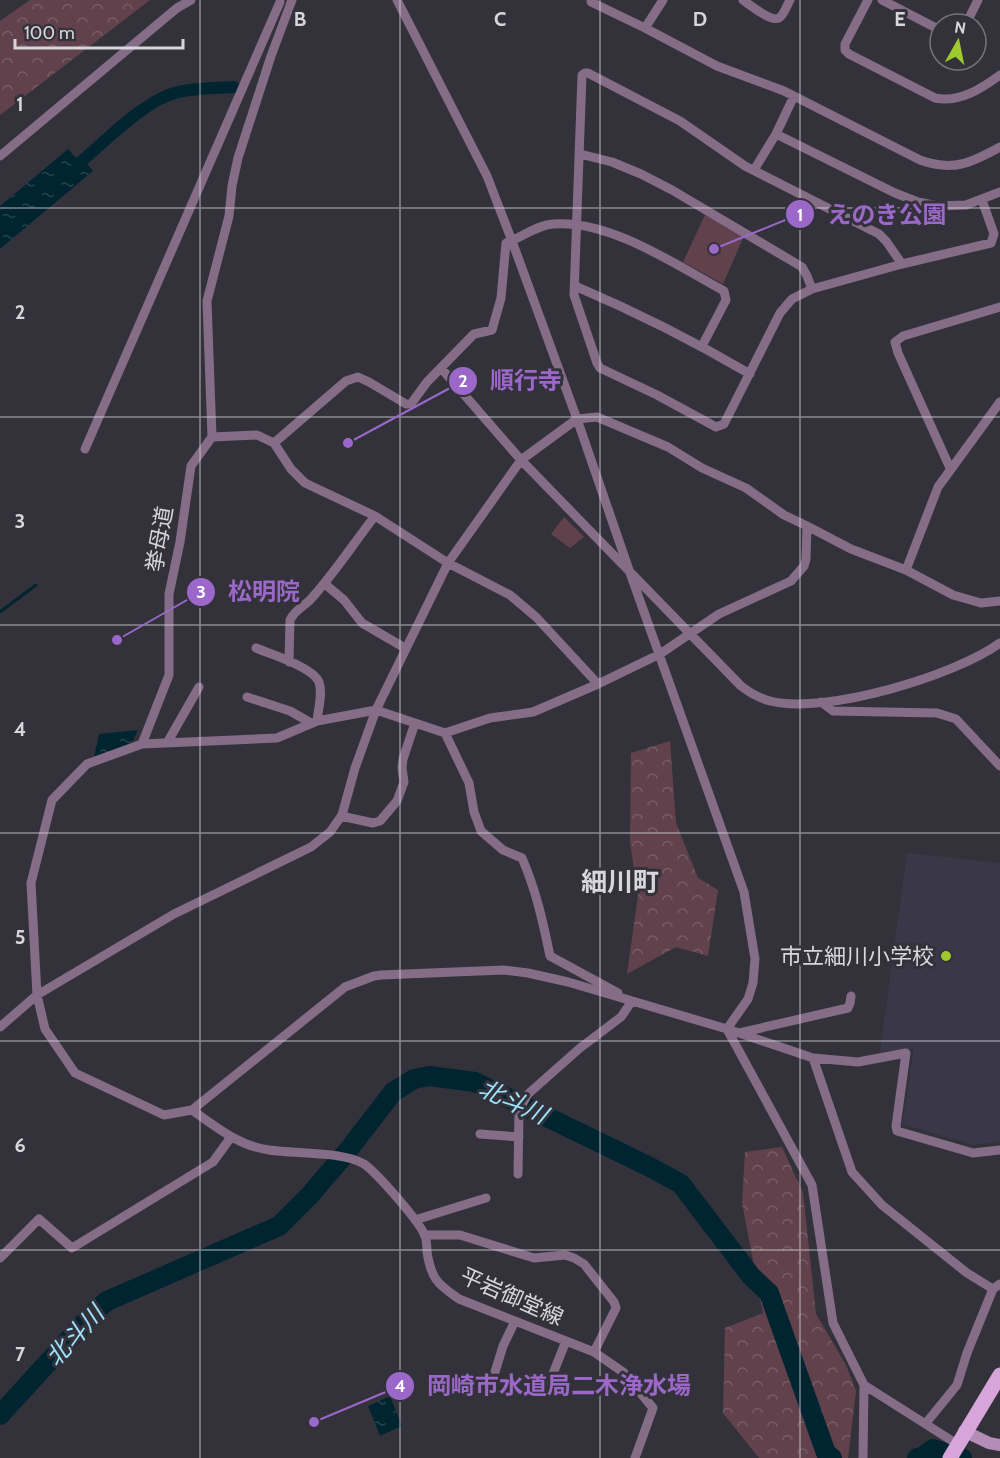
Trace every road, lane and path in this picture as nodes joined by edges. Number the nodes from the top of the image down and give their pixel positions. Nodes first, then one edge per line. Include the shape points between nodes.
1 (192, 0) edge
2 (397, 0) edge
3 (591, 0) edge
4 (663, 0) edge
5 (743, 0) edge
6 (790, 0) edge
7 (868, 0) edge
8 (882, 0) edge
9 (275, 1) edge
10 (291, 2) edge
11 (928, 24) edge
12 (645, 28) junction
13 (1000, 75) edge
14 (794, 96) junction
15 (776, 134) junction
16 (1000, 147) edge
17 (580, 154) junction
18 (0, 156) edge
19 (754, 170) junction
20 (1000, 192) edge
21 (982, 200) junction
22 (577, 225) junction
23 (512, 241) junction
24 (902, 264) junction
25 (575, 286) junction
26 (812, 290) junction
27 (1000, 307) edge
28 (702, 346) junction
29 (441, 368) junction
30 (750, 374) junction
31 (1000, 402) edge
32 (577, 419) junction
33 (212, 437) junction
34 (274, 443) junction
35 (85, 449) dead end
36 (521, 460) junction
37 (950, 468) junction
38 (375, 516) junction
39 (807, 525) junction
40 (447, 563) junction
41 (629, 570) junction
42 (906, 570) junction
43 (325, 584) junction
44 (1000, 601) edge
45 (689, 633) junction
46 (1000, 643) edge
47 (256, 648) dead end
48 (405, 648) junction
49 (660, 654) junction
50 (289, 662) junction
51 (598, 684) junction
52 (199, 687) dead end
53 (247, 697) dead end
54 (821, 702) junction
55 (376, 710) junction
56 (314, 722) junction
57 (415, 723) junction
58 (446, 733) junction
59 (167, 743) junction
60 (142, 744) junction
61 (1000, 766) edge
62 (341, 816) junction
63 (37, 995) junction
64 (851, 996) dead end
65 (632, 1001) junction
66 (0, 1027) edge
67 (727, 1029) junction
68 (739, 1033) junction
69 (813, 1058) junction
70 (192, 1110) junction
71 (480, 1134) dead end
72 (231, 1137) junction
73 (519, 1137) junction
74 (1000, 1150) edge
75 (518, 1174) dead end
76 (486, 1198) dead end
77 (416, 1220) junction
78 (425, 1234) junction
79 (0, 1256) edge
80 (997, 1286) edge
81 (515, 1321) junction
82 (566, 1341) junction
83 (594, 1352) junction
84 (495, 1372) dead end
85 (1000, 1375) edge
86 (864, 1385) junction
87 (548, 1386) dead end
88 (926, 1423) junction
89 (1000, 1445) edge
90 (956, 1446) edge
91 (635, 1458) edge
92 (862, 1458) edge

1 - 18 street via 177,8
2 - 23 street via 487,176
3 - 12 street
4 - 12 street
5 - 6 street via 778,19
7 - 13 street via 846,44 849,54 944,100 965,96
8 - 11 street
9 - 10 street
9 - 35 street
10 - 33 street via 238,158 229,216 207,301
12 - 14 street via 717,66
14 - 15 street
14 - 16 street via 936,165 965,164
15 - 19 street
15 - 21 street via 918,202 952,206
17 - 19 street via 585,73 680,121
17 - 22 street
17 - 26 street via 612,162 672,190 801,267
19 - 24 street via 879,234
20 - 21 street
21 - 24 street via 994,234 991,243
22 - 23 street via 549,224
22 - 25 street
22 - 28 street via 617,234 724,291 726,300
23 - 29 street via 506,243 501,298 492,330 474,334
23 - 32 street
24 - 26 street
25 - 28 street
25 - 30 street via 575,298 598,366 716,427 724,424
26 - 30 street via 784,306
27 - 37 street via 903,336 895,342
28 - 30 street
29 - 34 street via 411,404 358,377 346,381
29 - 36 street
31 - 37 street
32 - 36 street
32 - 39 street via 597,417 668,447
32 - 41 street
33 - 34 street via 257,435
33 - 60 street, 挙母道 via 190,466 169,594 169,675
34 - 38 street via 305,483
36 - 40 street
36 - 41 street
37 - 42 street via 933,498
38 - 40 street
38 - 43 street
39 - 42 street via 851,549
39 - 45 street via 804,566 791,581 719,614
40 - 48 street
40 - 51 street via 510,595 536,617
41 - 45 street
41 - 49 street
42 - 44 street via 953,595 989,603
43 - 48 street via 362,623
43 - 50 street via 292,614
45 - 49 street
45 - 54 street via 741,686 761,698 772,702
46 - 54 street via 923,679 875,694
47 - 50 street
48 - 55 street
49 - 51 street
49 - 67 street via 747,907 755,959 753,983 748,999
50 - 56 street via 319,682
51 - 58 street via 533,711 490,718
52 - 59 street
53 - 56 street
54 - 61 street via 833,711 937,713 957,719
55 - 56 street
55 - 57 street
55 - 62 street
56 - 59 street via 277,738
57 - 58 street
57 - 62 street via 403,759 404,782 397,801 380,821 373,823
58 - 65 street via 469,783 481,831 503,850 522,858 541,910 550,956
59 - 60 street
60 - 63 street via 87,764 52,800 31,883
62 - 63 street via 330,832 311,847 174,914
63 - 66 street
63 - 70 street via 45,1029 75,1072 164,1115
64 - 68 street via 848,1008
65 - 67 street
65 - 70 street via 568,982 504,970 374,975 345,987
65 - 73 street via 621,1017 528,1094 519,1111
67 - 68 street
67 - 86 street via 812,1185 833,1323
68 - 69 street
69 - 74 street via 858,1062 906,1053 897,1131 973,1153
69 - 80 street via 852,1172 882,1206 967,1273
70 - 72 street
71 - 73 street
72 - 77 street, 平岩御堂線 via 267,1150 351,1159 365,1165
72 - 79 street via 213,1162 72,1248 39,1219
73 - 75 street
76 - 77 street
77 - 78 street, 平岩御堂線
78 - 81 street, 平岩御堂線 via 430,1272 448,1292
78 - 83 street via 460,1235 534,1258 565,1255 584,1264 616,1308
80 - 88 street via 957,1385
81 - 82 street, 平岩御堂線
81 - 84 street
82 - 83 street, 平岩御堂線
82 - 87 street
83 - 91 street, 平岩御堂線 via 623,1372 653,1408
85 - 90 main road
86 - 88 street
86 - 92 street
88 - 90 street
89 - 90 street

